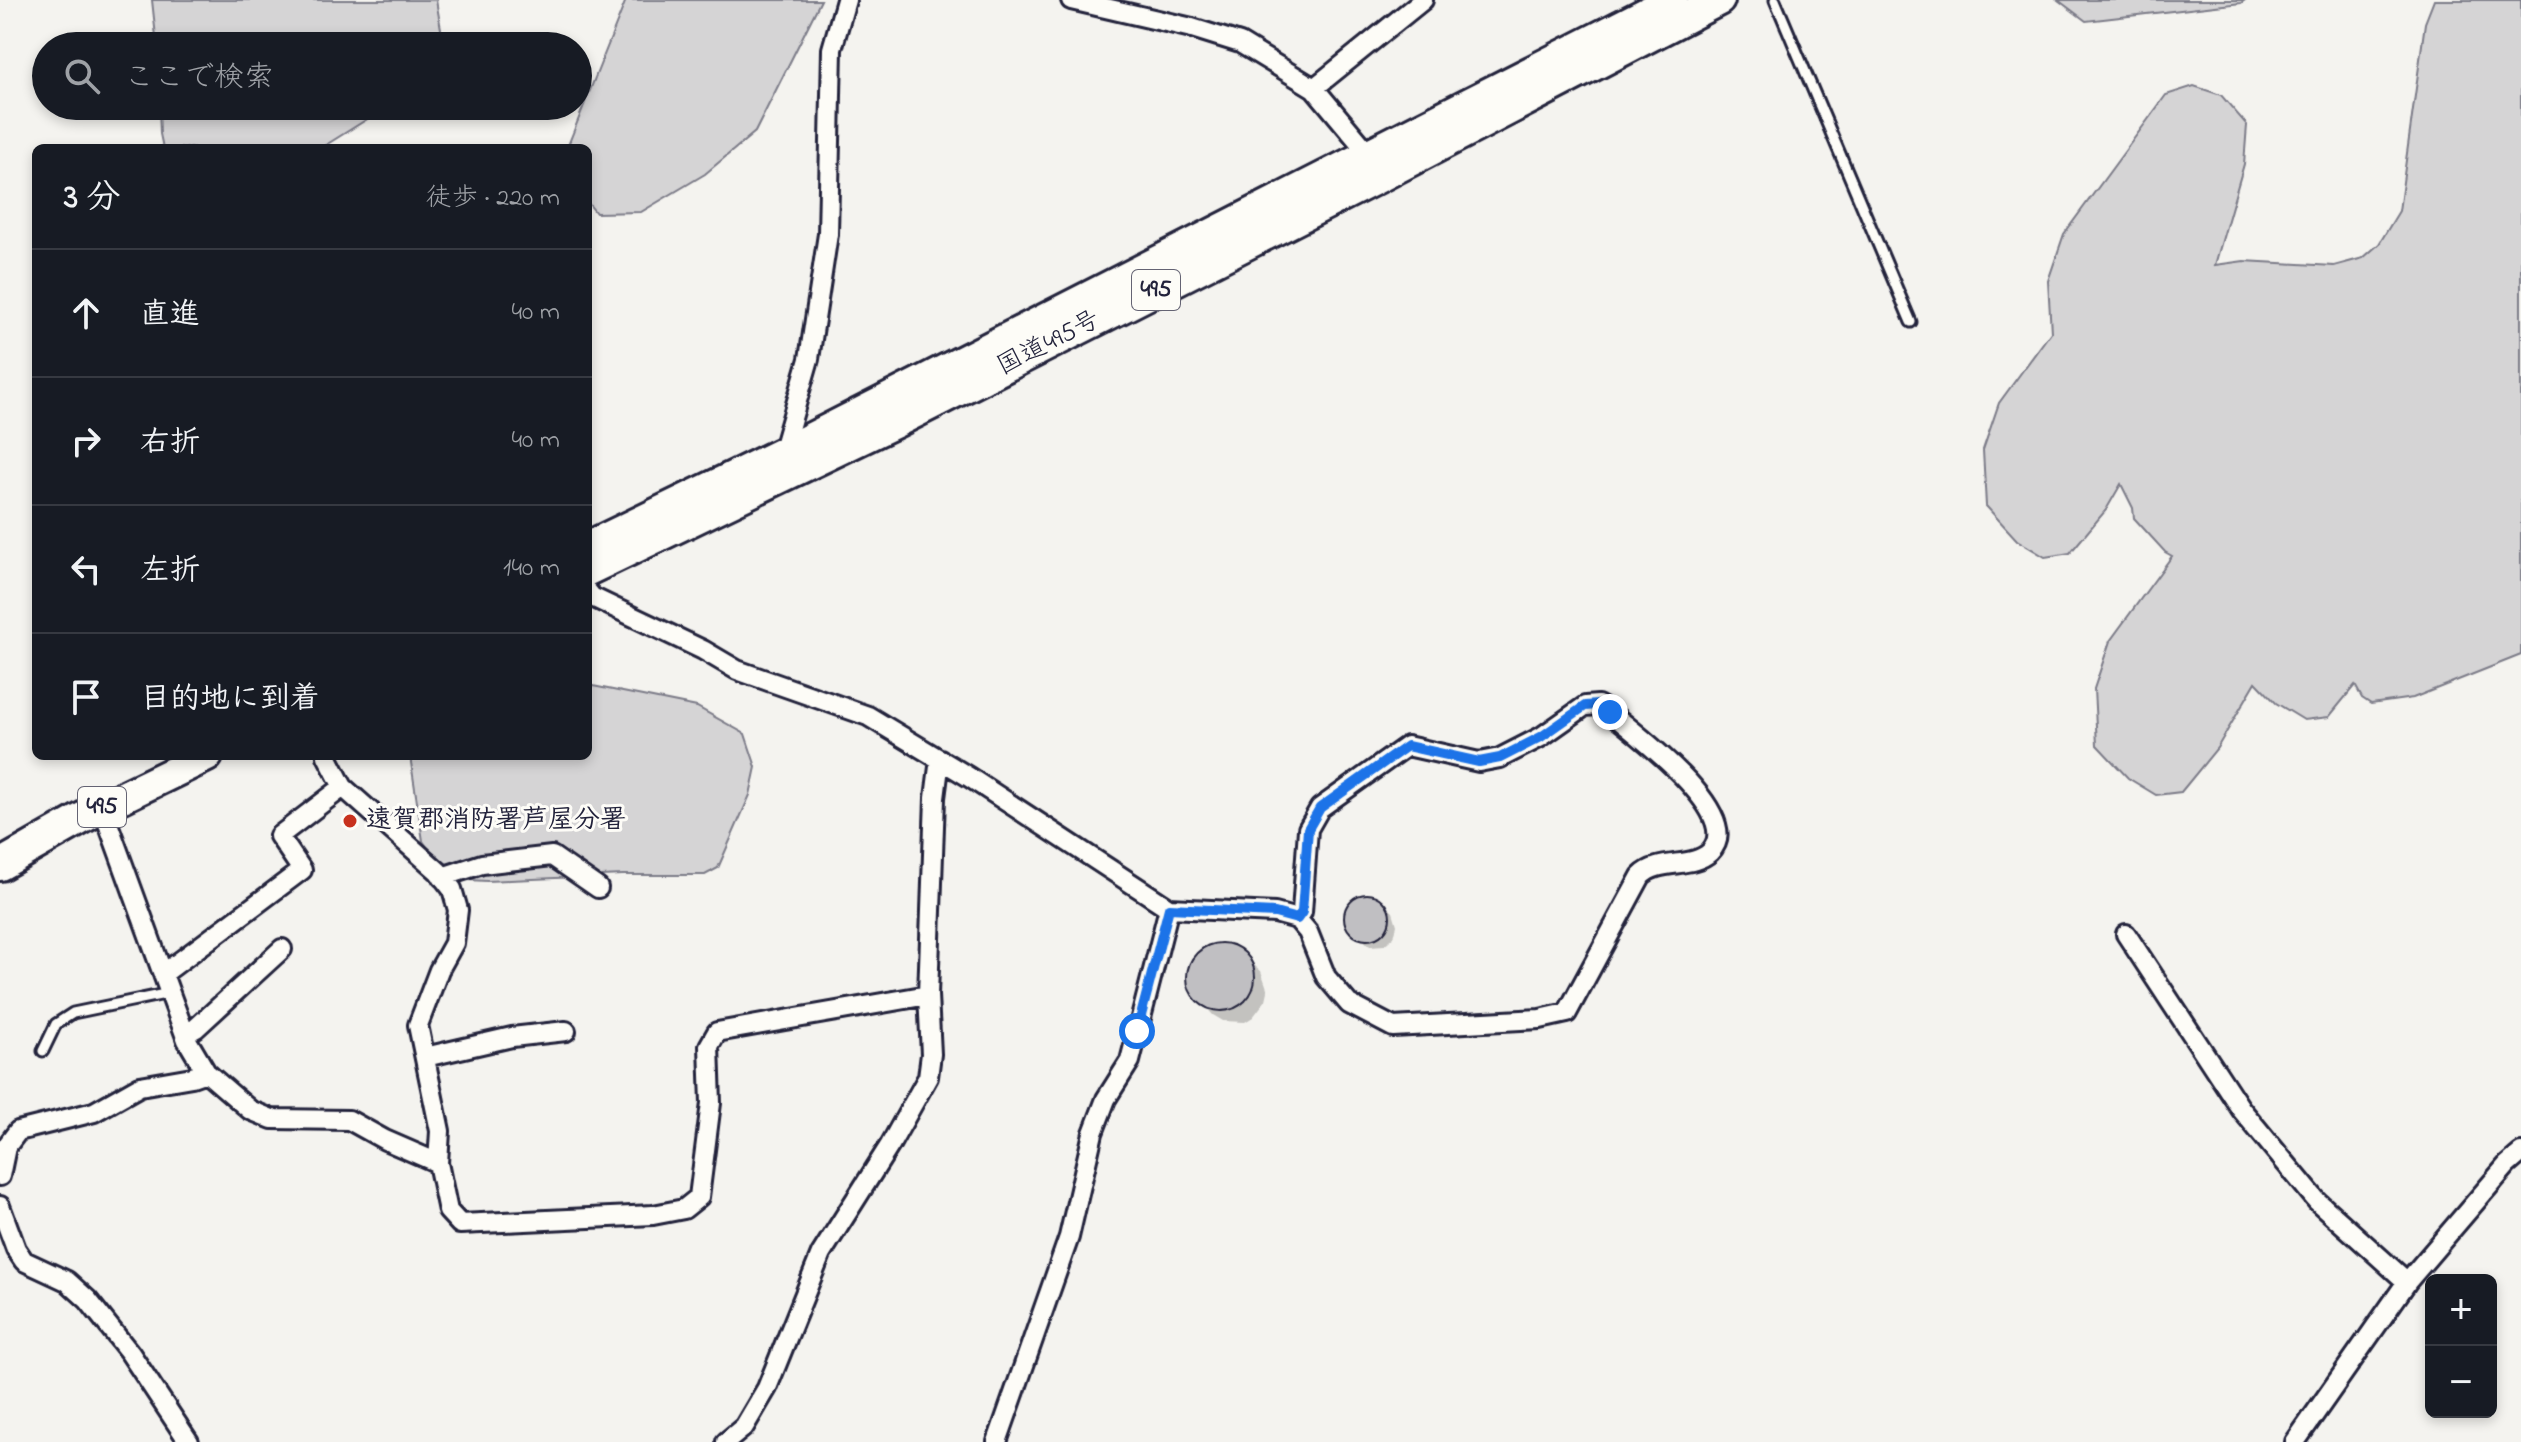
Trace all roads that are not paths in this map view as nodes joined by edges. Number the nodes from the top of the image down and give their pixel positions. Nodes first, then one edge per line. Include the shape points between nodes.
1 (846, 0) edge
2 (1071, 0) edge
3 (1423, 0) edge
4 (1672, 0) edge
5 (1719, 0) edge
6 (1775, 0) edge
7 (1314, 88) junction
8 (1370, 155) junction
9 (1911, 322) dead end
10 (782, 453) junction
11 (592, 545) edge
12 (592, 568) edge
13 (592, 597) edge
14 (940, 759) junction
15 (154, 760) edge
16 (199, 760) edge
17 (329, 760) edge
18 (343, 787) junction
19 (102, 807) junction
20 (0, 841) edge
21 (0, 865) edge
22 (442, 877) junction
23 (598, 888) dead end
24 (1169, 908) junction
25 (1297, 919) junction
26 (2126, 934) dead end
27 (282, 949) dead end
28 (163, 974) junction
29 (170, 993) junction
30 (928, 995) junction
31 (566, 1031) dead end
32 (185, 1034) junction
33 (43, 1051) dead end
34 (425, 1057) junction
35 (206, 1072) junction
36 (2521, 1153) edge
37 (438, 1163) junction
38 (0, 1176) edge
39 (0, 1206) edge
40 (2407, 1282) junction
41 (189, 1442) edge
42 (726, 1442) edge
43 (997, 1442) edge
44 (2295, 1442) edge

1 - 10 street via 832,49 828,234 809,359
2 - 7 street via 1240,43
3 - 7 street
4 - 8 highway, 国道495号 / 495
5 - 12 highway, 国道495号 / 495 via 924,408
6 - 9 lane
7 - 8 street
8 - 10 highway, 国道495号 / 495
10 - 11 highway, 国道495号 / 495
13 - 14 street via 737,670 868,716
14 - 24 street
14 - 30 street
15 - 20 highway, 495
16 - 19 highway, 495
17 - 18 street
18 - 22 street
18 - 28 street via 279,836 302,870
19 - 21 highway, 495
19 - 28 street
22 - 23 street via 482,864 552,856
22 - 34 street via 452,889 457,926 418,1025
24 - 25 street via 1275,913
24 - 43 street via 1130,1061 1093,1133 1069,1237
25 - 25 street via 1308,932 1326,977 1349,1004 1393,1027 1567,1013 1641,876 1648,869 1703,857 1718,836 1716,821 1694,786 1598,705 1585,706 1500,758 1479,762 1407,746 1320,808 1308,829 1302,912
26 - 40 street via 2241,1109 2317,1201
27 - 32 street
28 - 29 street
29 - 32 street
29 - 33 lane via 73,1013 56,1024
30 - 37 street via 717,1032 709,1046 711,1103 699,1197 684,1209 460,1224 448,1211
30 - 42 street via 928,1077 821,1254 767,1388 744,1427
31 - 34 street
32 - 35 street
34 - 37 street via 440,1131
35 - 37 street via 250,1110 272,1119 349,1120
35 - 38 street via 140,1086 94,1112 18,1131 6,1147
36 - 40 street
39 - 41 street via 24,1261 67,1281 88,1300
40 - 44 street

